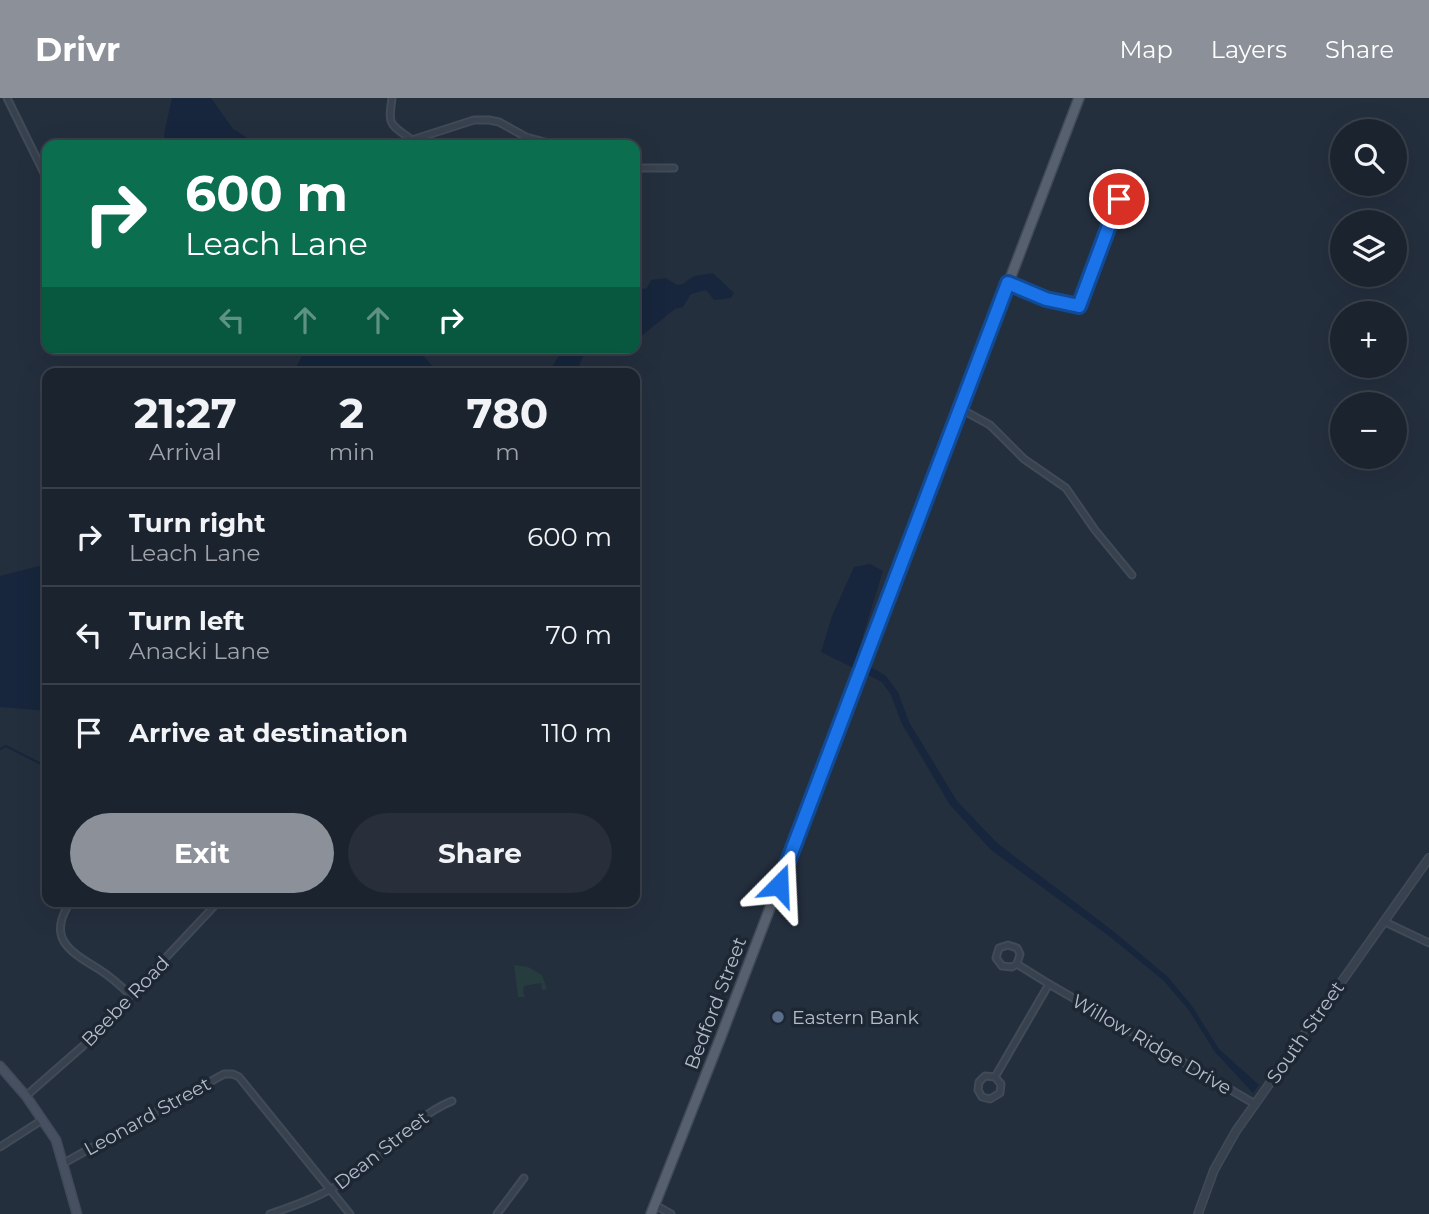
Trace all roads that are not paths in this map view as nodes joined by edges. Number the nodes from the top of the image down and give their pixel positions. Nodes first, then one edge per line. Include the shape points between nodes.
1 (7, 98) edge
2 (392, 98) edge
3 (1079, 98) edge
4 (412, 140) edge
5 (412, 140) edge
6 (537, 140) edge
7 (640, 168) edge
8 (674, 168) dead end
9 (42, 169) edge
10 (1129, 174) dead end
11 (1008, 283) junction
12 (959, 408) junction
13 (1132, 575) dead end
14 (1429, 858) edge
15 (68, 907) edge
16 (213, 907) edge
17 (1385, 922) junction
18 (1429, 943) edge
19 (1017, 964) junction
20 (1049, 984) junction
21 (130, 995) junction
22 (0, 1066) edge
23 (995, 1077) junction
24 (26, 1096) junction
25 (452, 1101) dead end
26 (1255, 1104) junction
27 (42, 1120) junction
28 (0, 1147) edge
29 (64, 1163) junction
30 (524, 1178) dead end
31 (331, 1190) junction
32 (653, 1210) edge
33 (77, 1214) edge
34 (270, 1214) edge
35 (350, 1214) edge
36 (497, 1214) edge
37 (671, 1214) edge
38 (1198, 1214) edge

1 - 9 street
2 - 4 street via 388,116
3 - 11 main road, Bedford Street
5 - 6 street via 474,120 499,122
7 - 8 street
10 - 11 street via 1079,306 1046,299
11 - 12 main road, Bedford Street
12 - 13 street via 990,425 1024,459 1066,488
12 - 32 main road, Bedford Street
14 - 17 street, South Street
15 - 21 street via 61,923 69,950
16 - 21 street, Beebe Road
17 - 18 street
17 - 26 street, South Street
19 - 19 street, Willow Ridge Drive via 1002,966 996,958 999,948 1014,946 1020,954
19 - 20 street, Willow Ridge Drive
20 - 23 street
20 - 26 street, Willow Ridge Drive
21 - 24 street, Beebe Road
22 - 24 main road
23 - 23 street via 1001,1084 1000,1093 985,1098 978,1090 979,1082 985,1076
24 - 27 main road
25 - 31 street, Dean Street via 427,1113
26 - 38 street, South Street via 1221,1157
27 - 28 street
27 - 29 main road
29 - 31 street, Leonard Street via 232,1074
29 - 33 main road
30 - 36 street
31 - 34 street, Dean Street
31 - 35 street
32 - 37 street

